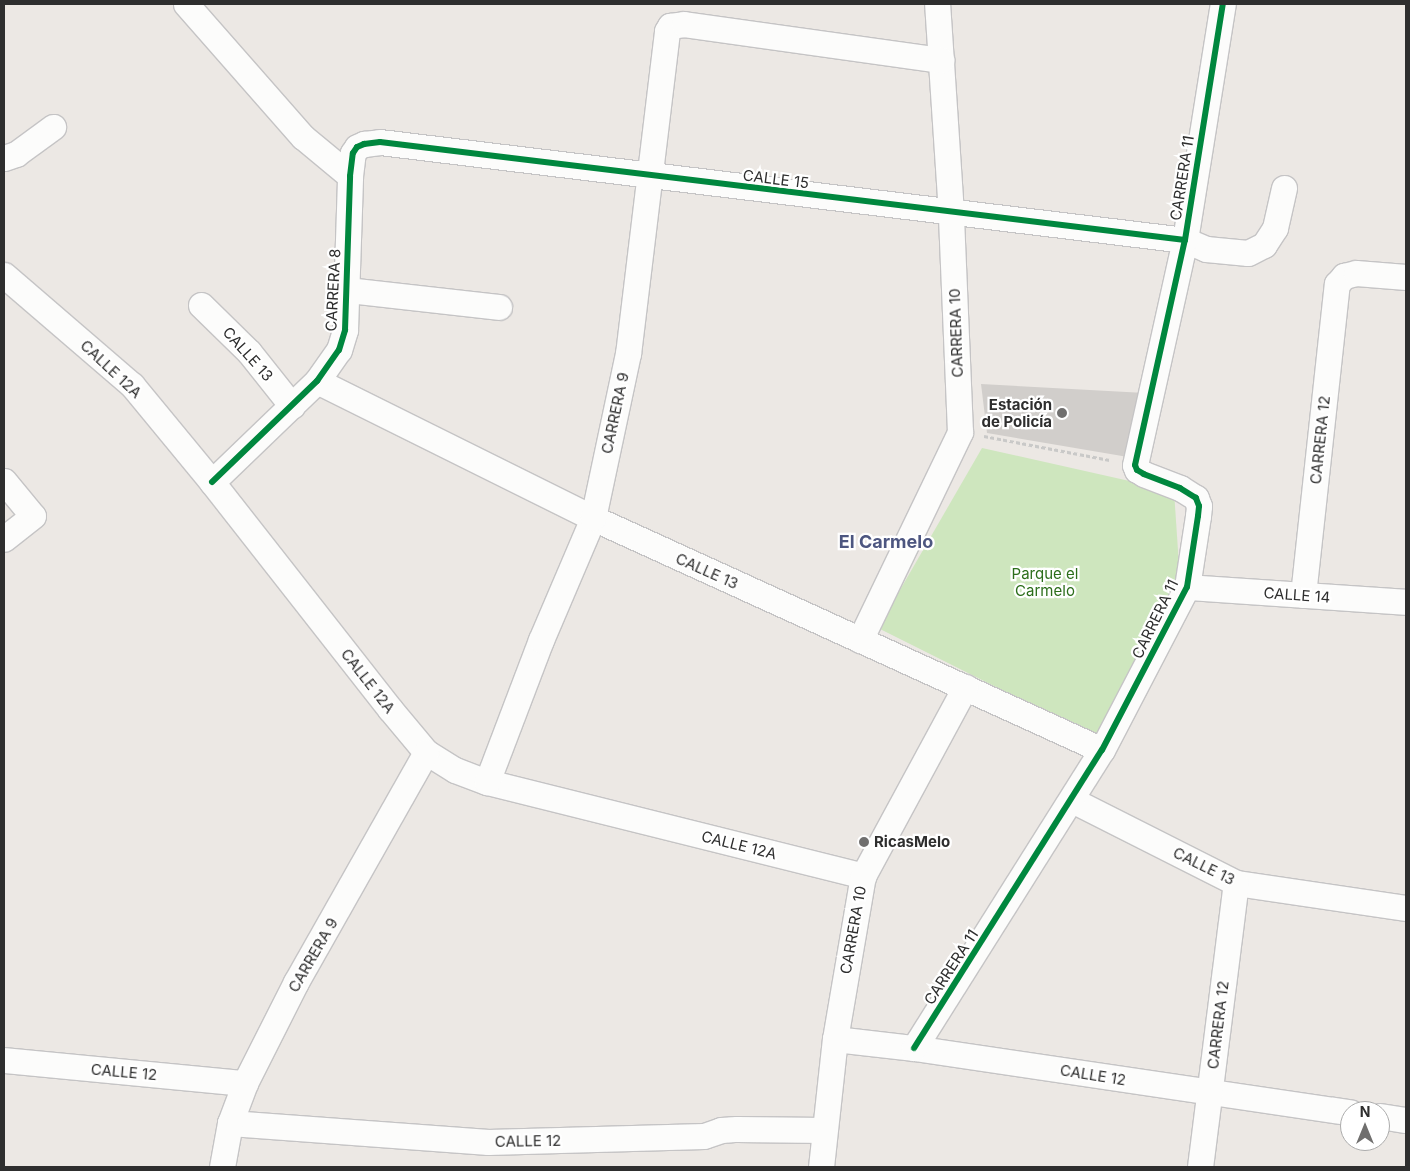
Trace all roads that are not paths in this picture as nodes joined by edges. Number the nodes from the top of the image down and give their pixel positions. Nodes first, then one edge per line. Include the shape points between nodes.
1 (186, 4) edge
2 (937, 4) edge
3 (1223, 4) edge
4 (941, 60) junction
5 (53, 127) dead end
6 (364, 144) joint
7 (4, 158) edge
8 (350, 176) junction
9 (651, 176) junction
10 (1284, 188) dead end
11 (951, 213) junction
12 (1185, 240) junction
13 (4, 275) edge
14 (1406, 277) edge
15 (348, 290) junction
16 (200, 305) dead end
17 (499, 307) dead end
18 (317, 381) junction
19 (292, 406) junction
20 (4, 481) edge
21 (212, 482) junction
22 (592, 518) junction
23 (4, 539) edge
24 (1187, 587) junction
25 (1303, 595) junction
26 (1406, 602) edge
27 (860, 640) junction
28 (965, 687) junction
29 (1102, 750) junction
30 (426, 752) junction
31 (486, 782) junction
32 (1072, 800) junction
33 (863, 876) junction
34 (1236, 883) junction
35 (1406, 908) edge
36 (835, 1039) junction
37 (914, 1048) junction
38 (4, 1060) edge
39 (245, 1083) junction
40 (1209, 1092) junction
41 (1340, 1111) edge
42 (1390, 1118) edge
43 (1406, 1120) edge
44 (230, 1124) junction
45 (824, 1130) junction
46 (222, 1167) edge
47 (821, 1167) edge
48 (1200, 1167) edge

1 - 8 street via 303,137
2 - 4 street, CARRERA 10
3 - 12 street, CARRERA 11
4 - 9 street, CARRERA 9 via 684,24 670,26 666,32
4 - 11 street, CARRERA 10
5 - 7 street via 16,154
6 - 8 street, CARRERA 8 via 353,153
6 - 9 street, CALLE 15 via 380,142
8 - 15 street, CARRERA 8
9 - 11 street, CALLE 15
9 - 22 street, CARRERA 9 via 628,354
10 - 12 street, CALLE 15 via 1275,228 1264,244 1248,253 1206,249
11 - 12 street, CALLE 15
11 - 27 street, CARRERA 10 via 960,432
12 - 24 street, CARRERA 11 via 1135,464 1144,474 1196,498 1198,516
13 - 21 street, CALLE 12A via 132,385
14 - 25 street, CARRERA 12 via 1356,273 1344,276 1337,284
15 - 17 street
15 - 18 street, CARRERA 8 via 343,340
16 - 19 street, CALLE 13 via 249,352
18 - 19 street, CARRERA 8
18 - 22 street, CALLE 13
19 - 21 street, CARRERA 8
20 - 23 street via 33,516
21 - 30 street, CALLE 12A
22 - 27 street, CALLE 13
22 - 31 street, CARRERA 9
24 - 25 street, CALLE 14
24 - 29 street, CARRERA 11
25 - 26 street, CALLE 14
27 - 28 street, CALLE 13
28 - 29 street, CALLE 13
28 - 33 street, CARRERA 10
29 - 32 street, CARRERA 11
30 - 31 street, CALLE 12A via 455,770
30 - 39 street, CARRERA 9 via 296,982
31 - 33 street, CALLE 12A
32 - 34 street, CALLE 13
32 - 37 street, CARRERA 11
33 - 36 street, CARRERA 10
34 - 35 street, CALLE 13
34 - 40 street, CARRERA 12
36 - 37 street, CALLE 12
36 - 45 street, CARRERA 10
37 - 40 street, CALLE 12
38 - 39 street, CALLE 12
39 - 44 street, CARRERA 9
40 - 41 street, CALLE 12
40 - 48 street, CARRERA 12
42 - 43 street
44 - 45 street, CALLE 12 via 488,1142 704,1136 737,1129
44 - 46 street, CARRERA 9
45 - 47 street, CARRERA 10

